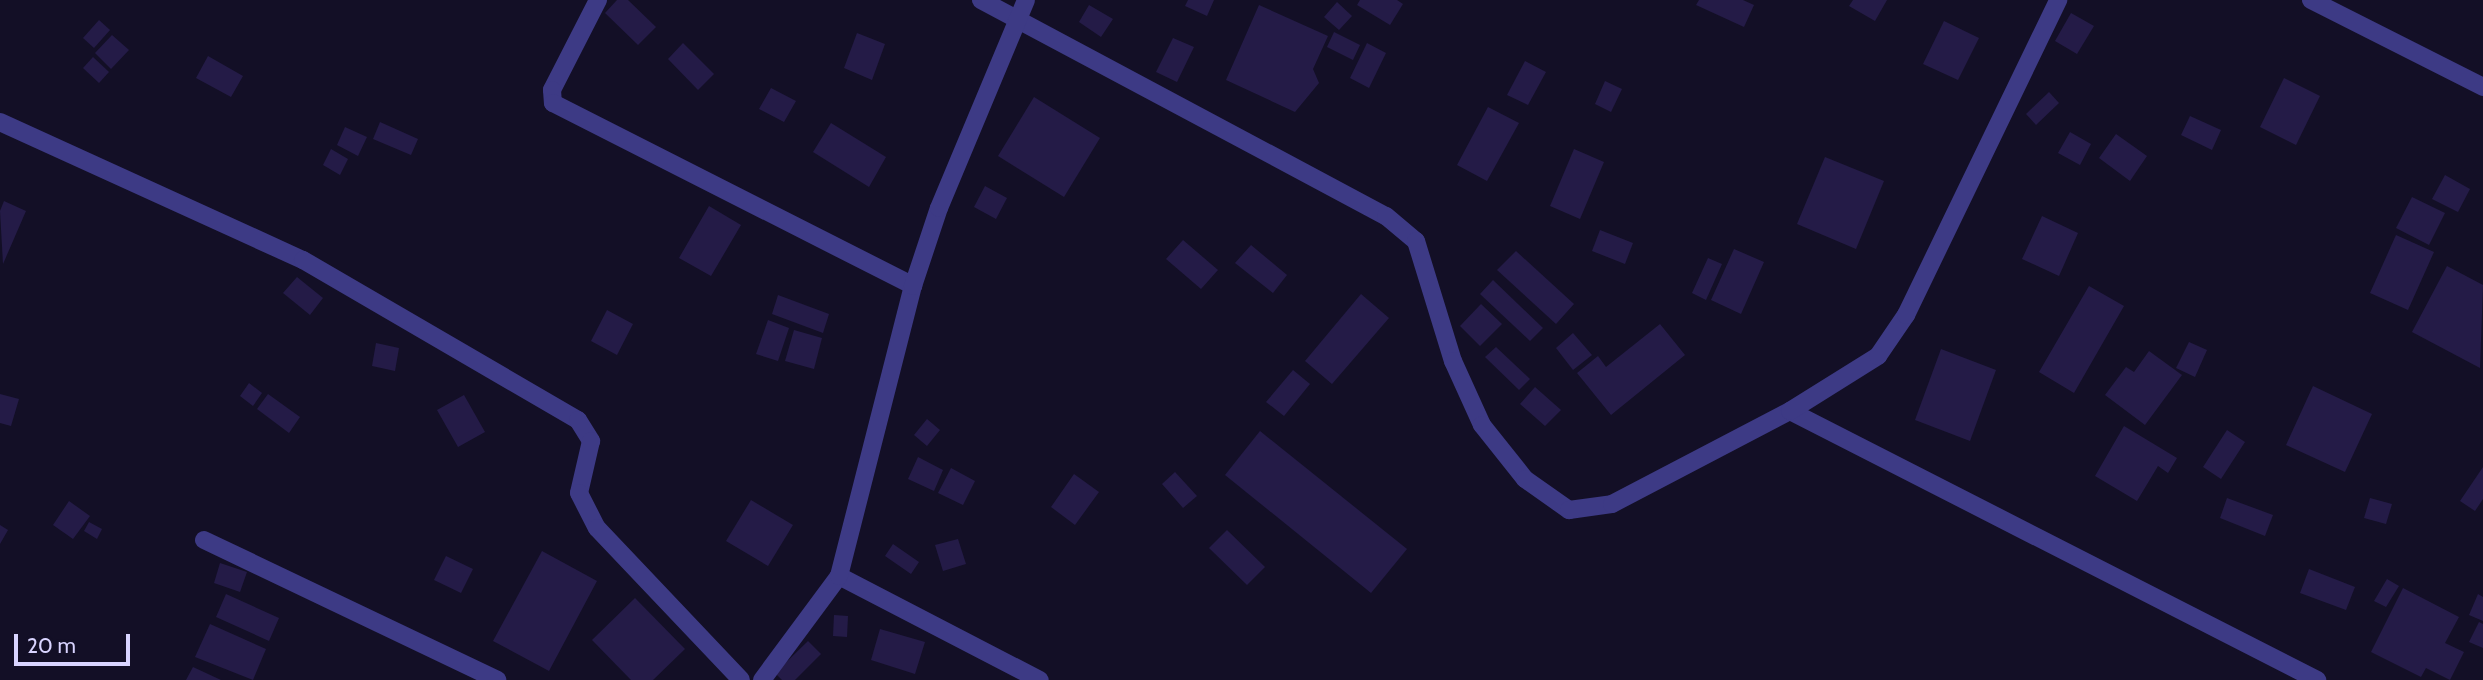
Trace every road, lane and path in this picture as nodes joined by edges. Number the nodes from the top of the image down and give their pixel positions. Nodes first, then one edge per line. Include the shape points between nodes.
1 (598, 0) edge
2 (981, 0) edge
3 (1026, 0) edge
4 (2059, 0) edge
5 (2311, 0) edge
6 (1017, 18) junction
7 (2483, 86) edge
8 (0, 122) edge
9 (913, 286) junction
10 (1790, 411) junction
11 (204, 540) dead end
12 (839, 576) junction
13 (497, 680) edge
14 (741, 680) edge
15 (762, 680) edge
16 (1040, 680) edge
17 (2318, 680) edge

1 - 9 street via 552,90 554,103
2 - 6 street
3 - 6 street
4 - 10 street via 1906,315 1878,356
5 - 7 street
6 - 9 street via 939,208
6 - 10 street via 1386,216 1416,242 1452,361 1482,425 1525,480 1569,510 1612,504
8 - 14 street via 303,260 578,420 592,441 579,493 597,528
9 - 12 street
10 - 17 street
11 - 13 street
12 - 15 street
12 - 16 street

